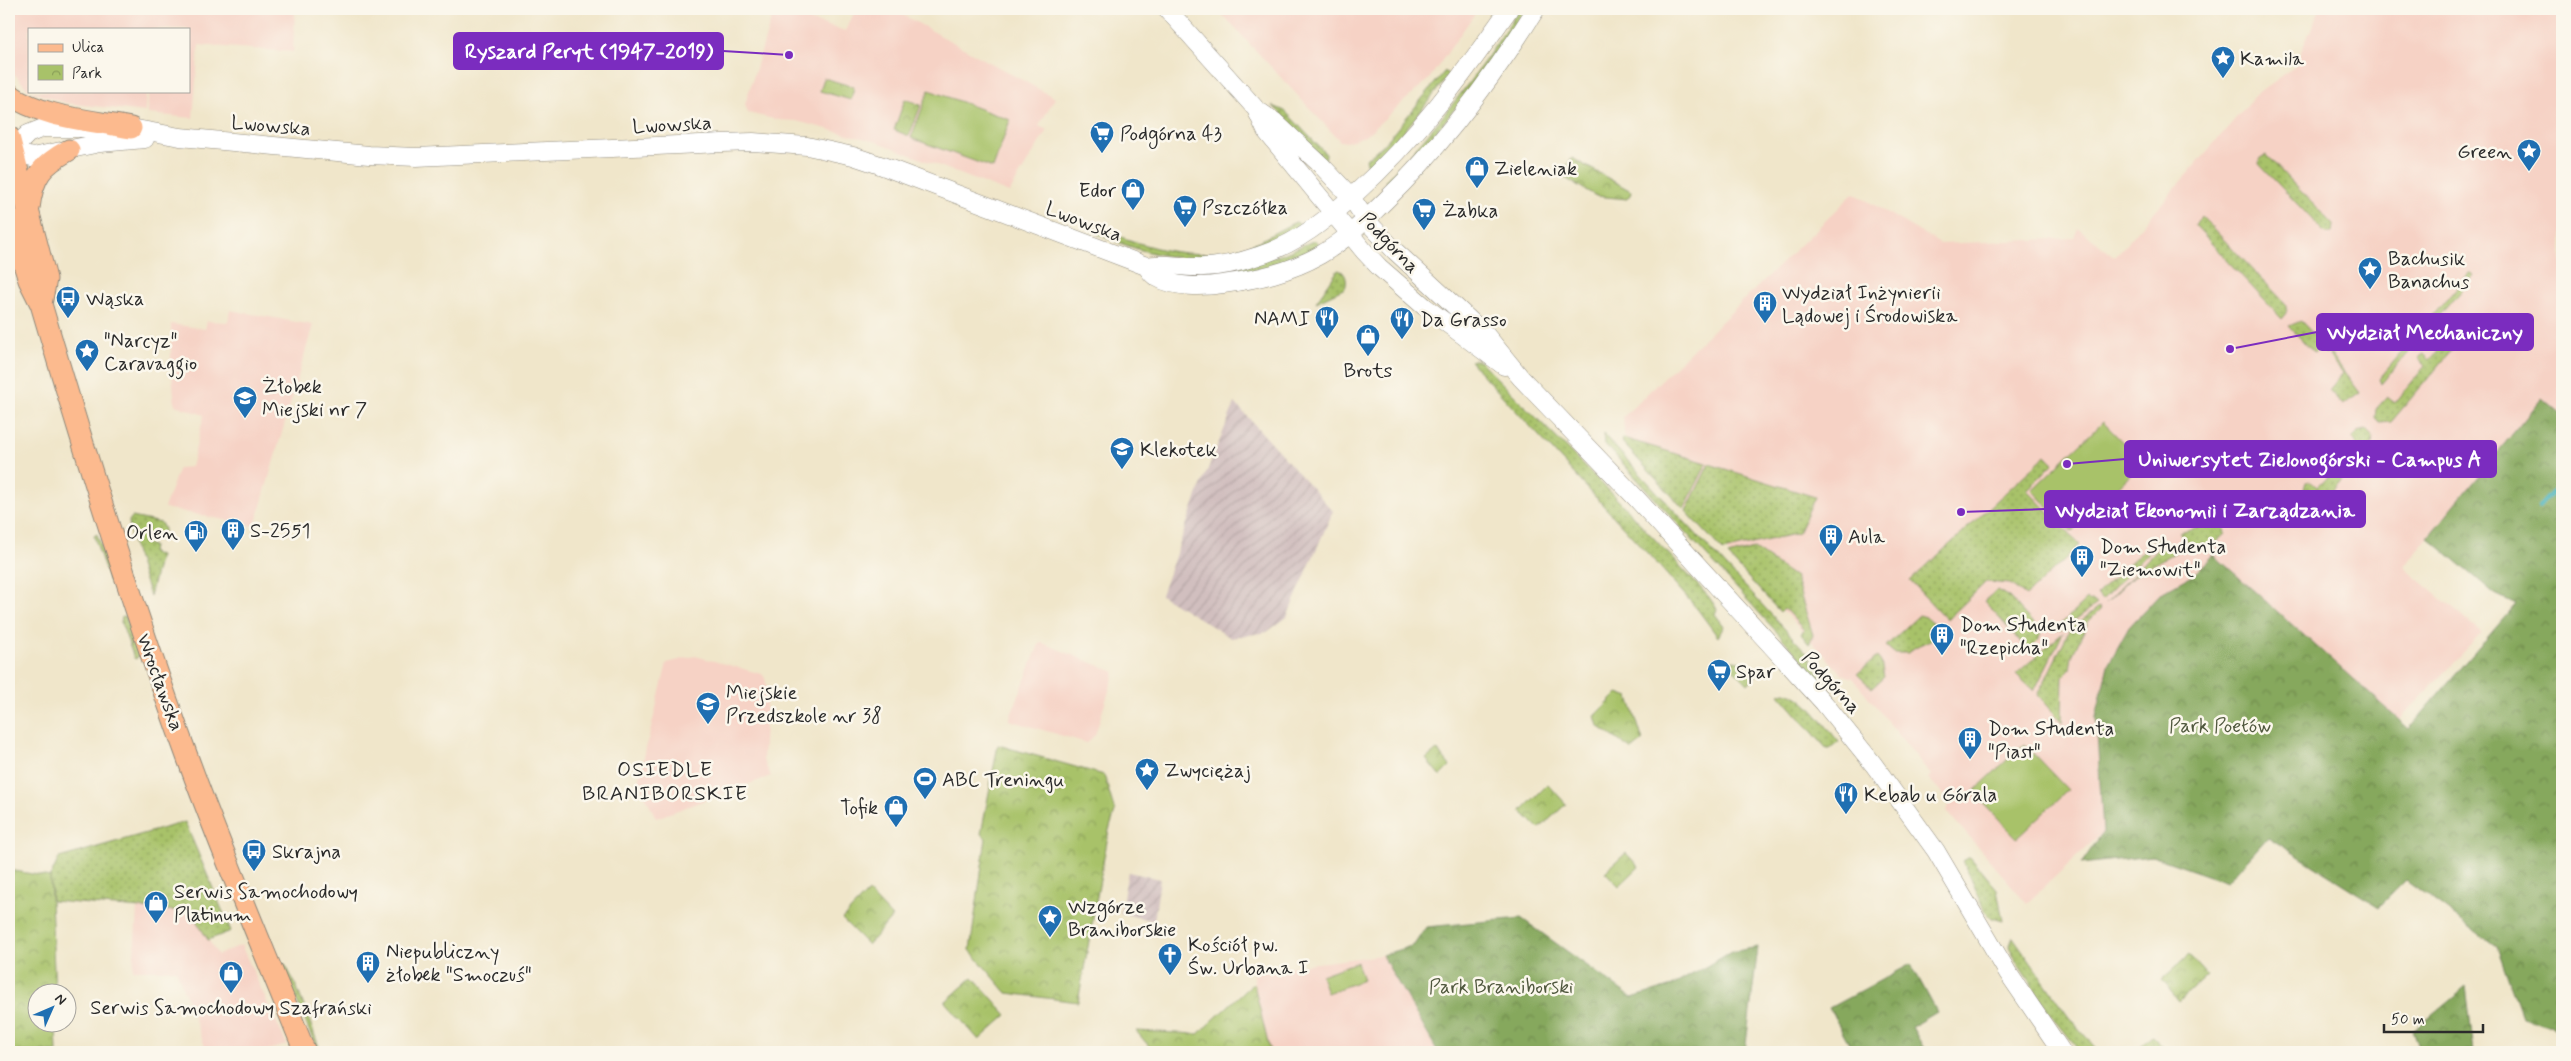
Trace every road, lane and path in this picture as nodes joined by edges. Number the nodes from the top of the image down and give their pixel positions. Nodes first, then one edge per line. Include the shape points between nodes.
1 (1167, 9) edge
2 (1509, 9) edge
3 (1536, 9) edge
4 (9, 94) edge
5 (1256, 109) junction
6 (1432, 114) junction
7 (131, 128) junction
8 (180, 137) junction
9 (10, 150) edge
10 (70, 150) junction
11 (1434, 150) junction
12 (1351, 197) junction
13 (1334, 214) junction
14 (18, 215) edge
15 (1366, 220) junction
16 (1351, 234) junction
17 (1146, 266) junction
18 (1521, 378) junction
19 (304, 1052) edge
20 (2062, 1052) edge

1 - 5 street, Podgórna
2 - 6 street, Lwowska
3 - 11 street, Lwowska via 1484,88
4 - 7 main road via 40,110
5 - 12 street, Podgórna via 1275,122
5 - 13 street, Podgórna via 1266,132
6 - 11 street
6 - 12 street, Lwowska via 1381,171
7 - 8 street, Lwowska
7 - 9 street, Lwowska via 43,128 28,134
8 - 10 street, Lwowska via 100,143
8 - 17 street, Lwowska via 416,157 730,142 799,145 880,165
9 - 10 street, Lwowska via 32,157
9 - 14 main road, Wrocławska
10 - 14 main road via 51,160 36,178
11 - 15 street, Lwowska
12 - 13 street, Lwowska
12 - 15 street, Podgórna
13 - 16 street, Podgórna
13 - 17 street, Lwowska via 1294,242 1259,256 1210,267 1159,263
14 - 19 main road, Wrocławska via 46,279 41,304 103,514 147,644 189,762
15 - 16 street, Lwowska
15 - 18 street, Podgórna via 1486,335
16 - 17 street, Lwowska via 1303,263 1269,277 1248,281 1185,284 1155,277
16 - 18 street, Podgórna via 1379,267 1425,307
18 - 20 street, Podgórna via 1753,625 1824,703 1874,765 1936,851 2020,993

